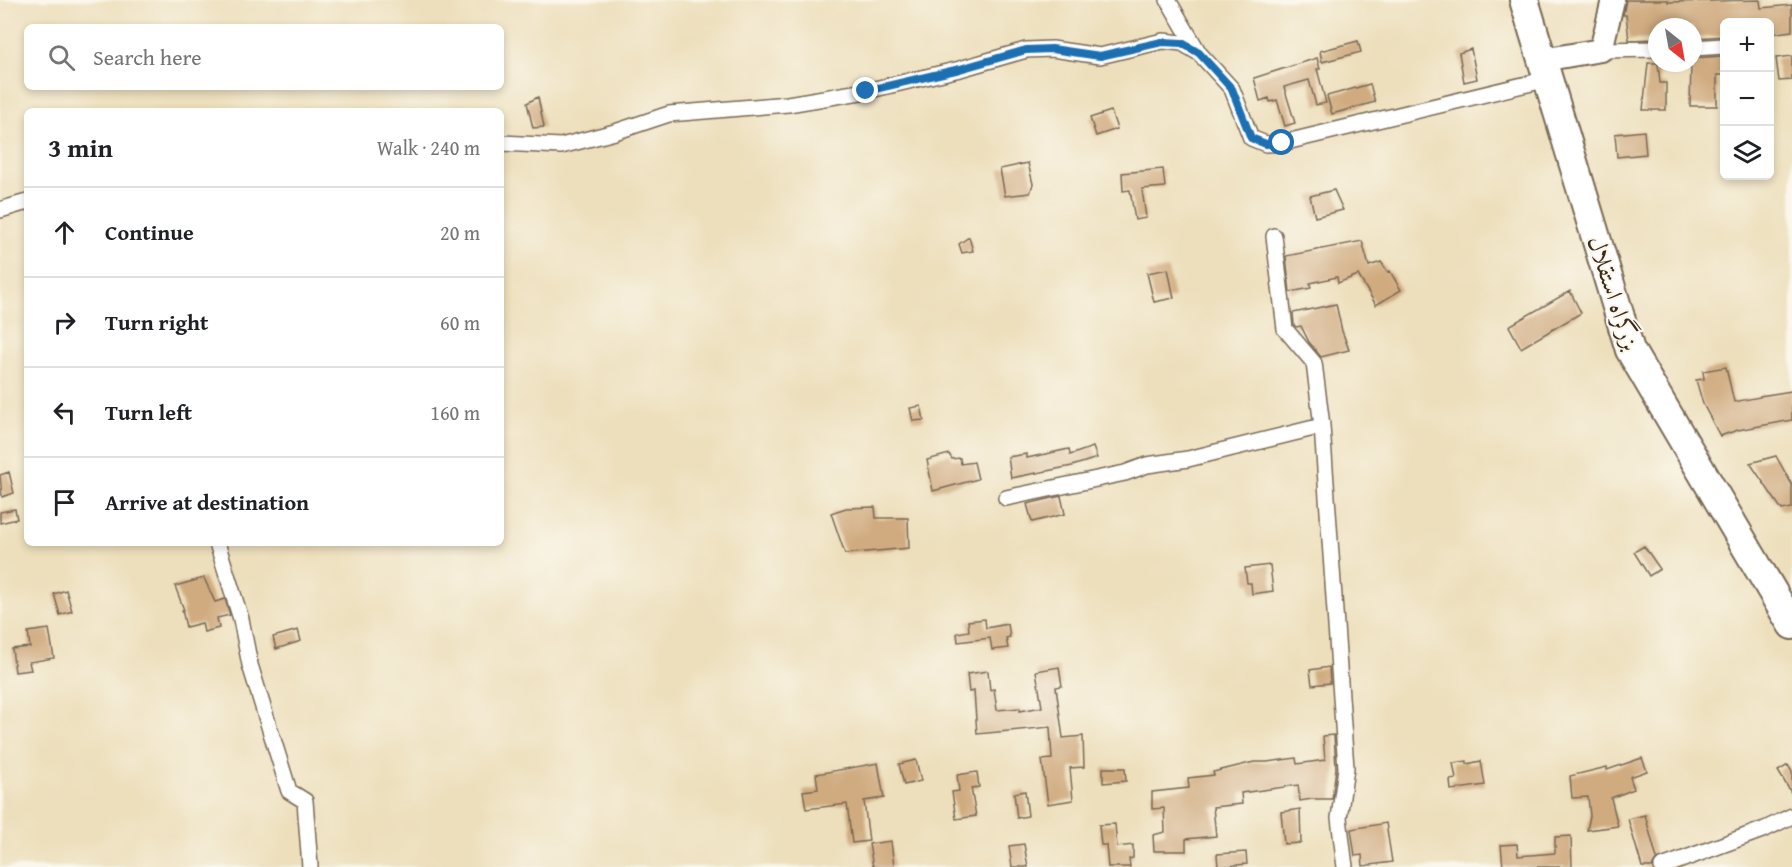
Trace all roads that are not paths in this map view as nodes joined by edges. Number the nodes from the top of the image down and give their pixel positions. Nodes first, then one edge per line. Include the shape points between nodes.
1 (1168, 0) edge
2 (1524, 0) edge
3 (1613, 0) edge
4 (1720, 46) edge
5 (1702, 47) edge
6 (1648, 49) edge
7 (1601, 50) junction
8 (1199, 53) junction
9 (1545, 70) junction
10 (504, 143) edge
11 (24, 203) edge
12 (0, 210) edge
13 (1274, 236) dead end
14 (1322, 426) junction
15 (1005, 498) dead end
16 (218, 546) edge
17 (1792, 625) edge
18 (1792, 816) edge
19 (310, 867) edge
20 (1345, 867) edge
21 (1662, 867) edge

1 - 8 street
2 - 9 highway, بزرگراه استقلال
3 - 7 street
4 - 5 street
6 - 7 street
7 - 9 street
8 - 9 street via 1232,89 1251,138 1266,144 1282,143
8 - 10 street via 1182,43 1162,42 1100,56 1052,49 1026,50 866,91 788,104 669,114 561,146
9 - 17 highway, بزرگراه استقلال via 1630,350
11 - 12 street
13 - 14 street via 1285,329 1314,363
14 - 15 street
14 - 20 street via 1346,768 1340,818
16 - 19 street via 289,791 305,801
18 - 21 street

